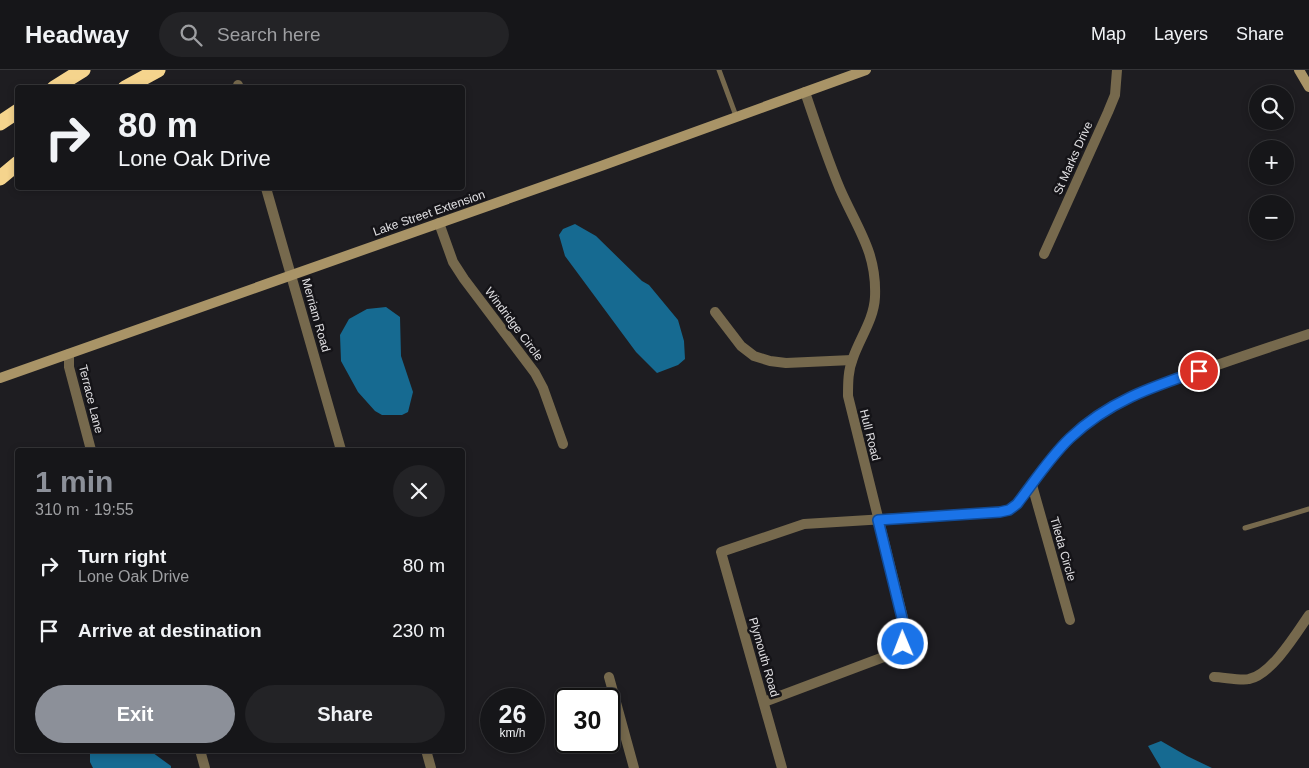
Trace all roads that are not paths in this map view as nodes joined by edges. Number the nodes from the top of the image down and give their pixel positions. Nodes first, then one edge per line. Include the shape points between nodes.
1 (76, 70) edge
2 (83, 70) edge
3 (158, 70) edge
4 (719, 70) edge
5 (866, 70) edge
6 (1117, 70) edge
7 (1299, 70) edge
8 (57, 85) edge
9 (58, 85) edge
10 (130, 85) edge
11 (1309, 87) edge
12 (805, 92) junction
13 (15, 113) edge
14 (736, 117) junction
15 (0, 124) edge
16 (15, 158) edge
17 (15, 166) edge
18 (0, 168) edge
19 (0, 178) edge
20 (267, 190) edge
21 (439, 223) junction
22 (1044, 254) dead end
23 (291, 276) junction
24 (715, 312) dead end
25 (1309, 334) edge
26 (69, 354) junction
27 (852, 360) junction
28 (0, 378) edge
29 (563, 444) dead end
30 (90, 448) edge
31 (340, 448) edge
32 (1032, 485) junction
33 (1309, 509) edge
34 (878, 520) junction
35 (1245, 528) dead end
36 (1309, 615) edge
37 (1070, 620) dead end
38 (609, 677) dead end
39 (1214, 677) dead end
40 (764, 702) junction
41 (201, 753) edge
42 (427, 753) edge
43 (205, 768) edge
44 (431, 768) edge
45 (634, 768) edge
46 (782, 768) edge

1 - 8 highway
2 - 9 highway
3 - 10 highway
4 - 14 lane
5 - 12 street, Lake Street Extension
6 - 22 street, St Marks Drive via 1115,95
7 - 11 street
12 - 14 street, Lake Street Extension
12 - 27 street, Hull Road via 840,189 871,256 875,299 870,320
13 - 15 highway
14 - 21 street, Lake Street Extension
16 - 18 highway
17 - 19 highway
20 - 23 street, Merriam Road
21 - 23 street, Lake Street Extension
21 - 29 street, Windridge Circle via 453,262 535,372
23 - 26 street, Lake Street Extension
23 - 31 street, Merriam Road
24 - 27 street via 741,346 754,356 786,363
25 - 32 street via 1161,384 1112,406 1069,439
26 - 28 street, Lake Street Extension
26 - 30 street, Terrace Lane via 69,367
27 - 34 street, Hull Road via 848,396
32 - 34 street via 1009,510
32 - 37 street, Tileda Circle
33 - 35 lane
34 - 40 street, Hull Road via 904,626 903,644 889,655
34 - 40 street, Plymouth Road via 804,524 721,552
36 - 39 street via 1269,669 1259,676 1248,680
38 - 45 street
40 - 46 street, Plymouth Road
41 - 43 street
42 - 44 street

